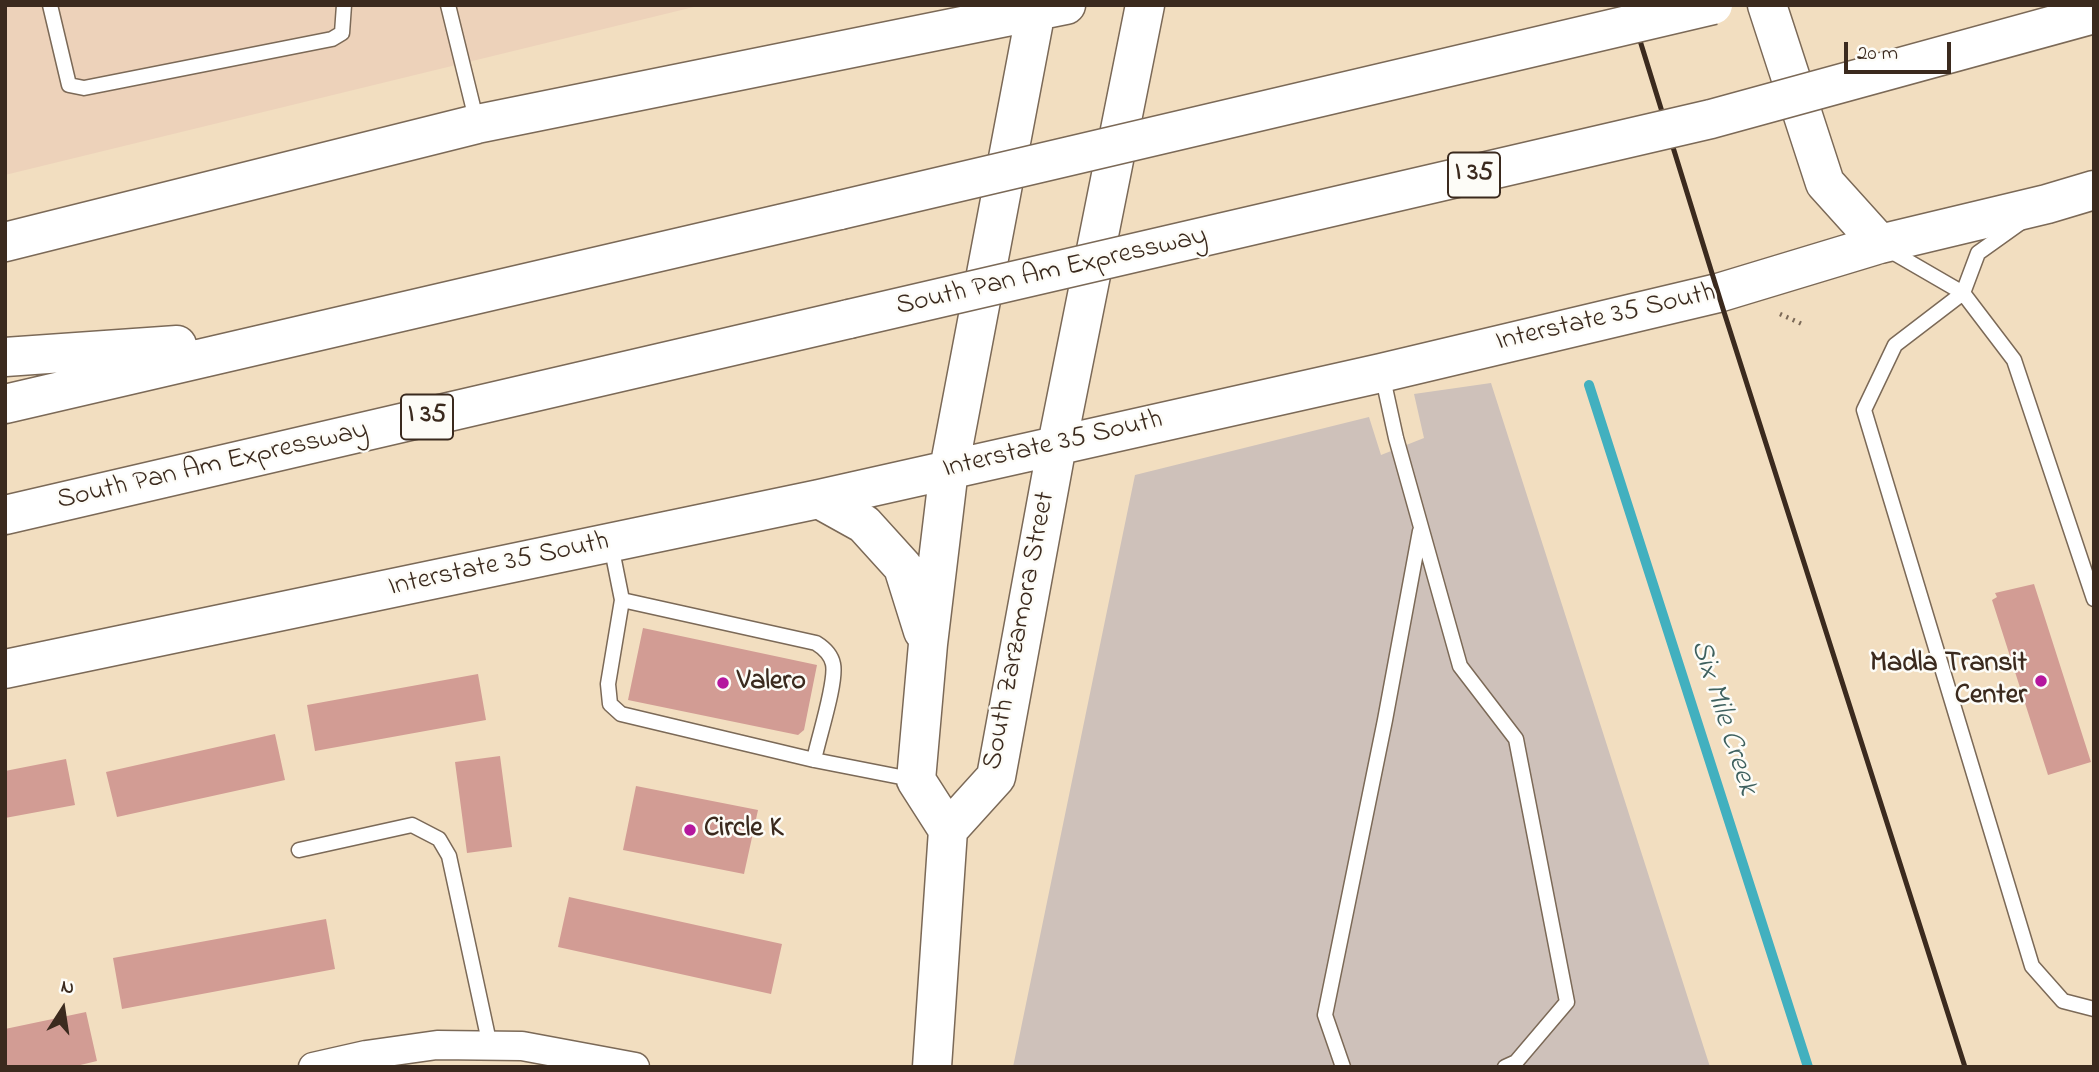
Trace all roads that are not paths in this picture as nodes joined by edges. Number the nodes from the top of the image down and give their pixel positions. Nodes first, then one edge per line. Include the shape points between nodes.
1 (50, 5) edge
2 (344, 5) edge
3 (448, 5) edge
4 (1146, 5) edge
5 (1713, 5) edge
6 (1767, 5) edge
7 (1046, 7) edge
8 (2094, 14) edge
9 (477, 124) junction
10 (2094, 175) edge
11 (2094, 190) edge
12 (2047, 204) junction
13 (5, 242) edge
14 (1880, 244) junction
15 (1963, 293) junction
16 (284, 339) junction
17 (5, 357) edge
18 (1381, 373) junction
19 (5, 404) edge
20 (1057, 445) junction
21 (949, 469) junction
22 (820, 499) junction
23 (5, 515) edge
24 (1421, 525) junction
25 (610, 543) junction
26 (2094, 599) edge
27 (622, 600) junction
28 (928, 644) junction
29 (5, 670) edge
30 (814, 760) junction
31 (916, 780) junction
32 (948, 830) junction
33 (299, 850) dead end
34 (2094, 1009) edge
35 (490, 1046) junction
36 (313, 1067) edge
37 (635, 1067) edge
38 (932, 1067) edge
39 (1343, 1067) edge
40 (1505, 1067) edge

1 - 2 lane via 69,85 84,88 332,39 342,33
3 - 9 lane
4 - 20 main road, South Zarzamora Street
5 - 16 main road, bridge
6 - 14 main road via 1825,183
7 - 9 main road
7 - 21 main road
8 - 23 main road, South Pan Am Expressway / I 35, bridge via 1712,119
9 - 13 main road
10 - 12 main road
11 - 12 main road, Interstate 35 South
12 - 14 main road, Interstate 35 South
12 - 15 lane via 1978,253
14 - 15 lane
14 - 18 main road, Interstate 35 South via 1718,293
15 - 26 lane via 2014,360
15 - 34 lane via 1895,345 1864,410 2032,966 2063,1001
16 - 17 main road
16 - 19 main road
18 - 20 main road, Interstate 35 South
18 - 24 lane
20 - 21 main road, Interstate 35 South
20 - 32 main road, South Zarzamora Street via 996,777
21 - 22 main road, Interstate 35 South
21 - 28 main road
22 - 25 main road, Interstate 35 South
22 - 28 main road via 864,524 903,567
24 - 39 lane via 1325,1014
24 - 40 lane via 1460,666 1516,739 1567,1002 1516,1062
25 - 27 lane
25 - 29 main road, Interstate 35 South
27 - 30 lane via 608,684 610,704 621,714
27 - 30 lane via 816,643 827,650 832,678
28 - 31 main road
30 - 31 lane
31 - 32 main road
32 - 38 main road
33 - 35 lane via 412,825 439,839 449,856
35 - 36 street via 437,1045
35 - 37 street via 522,1046

